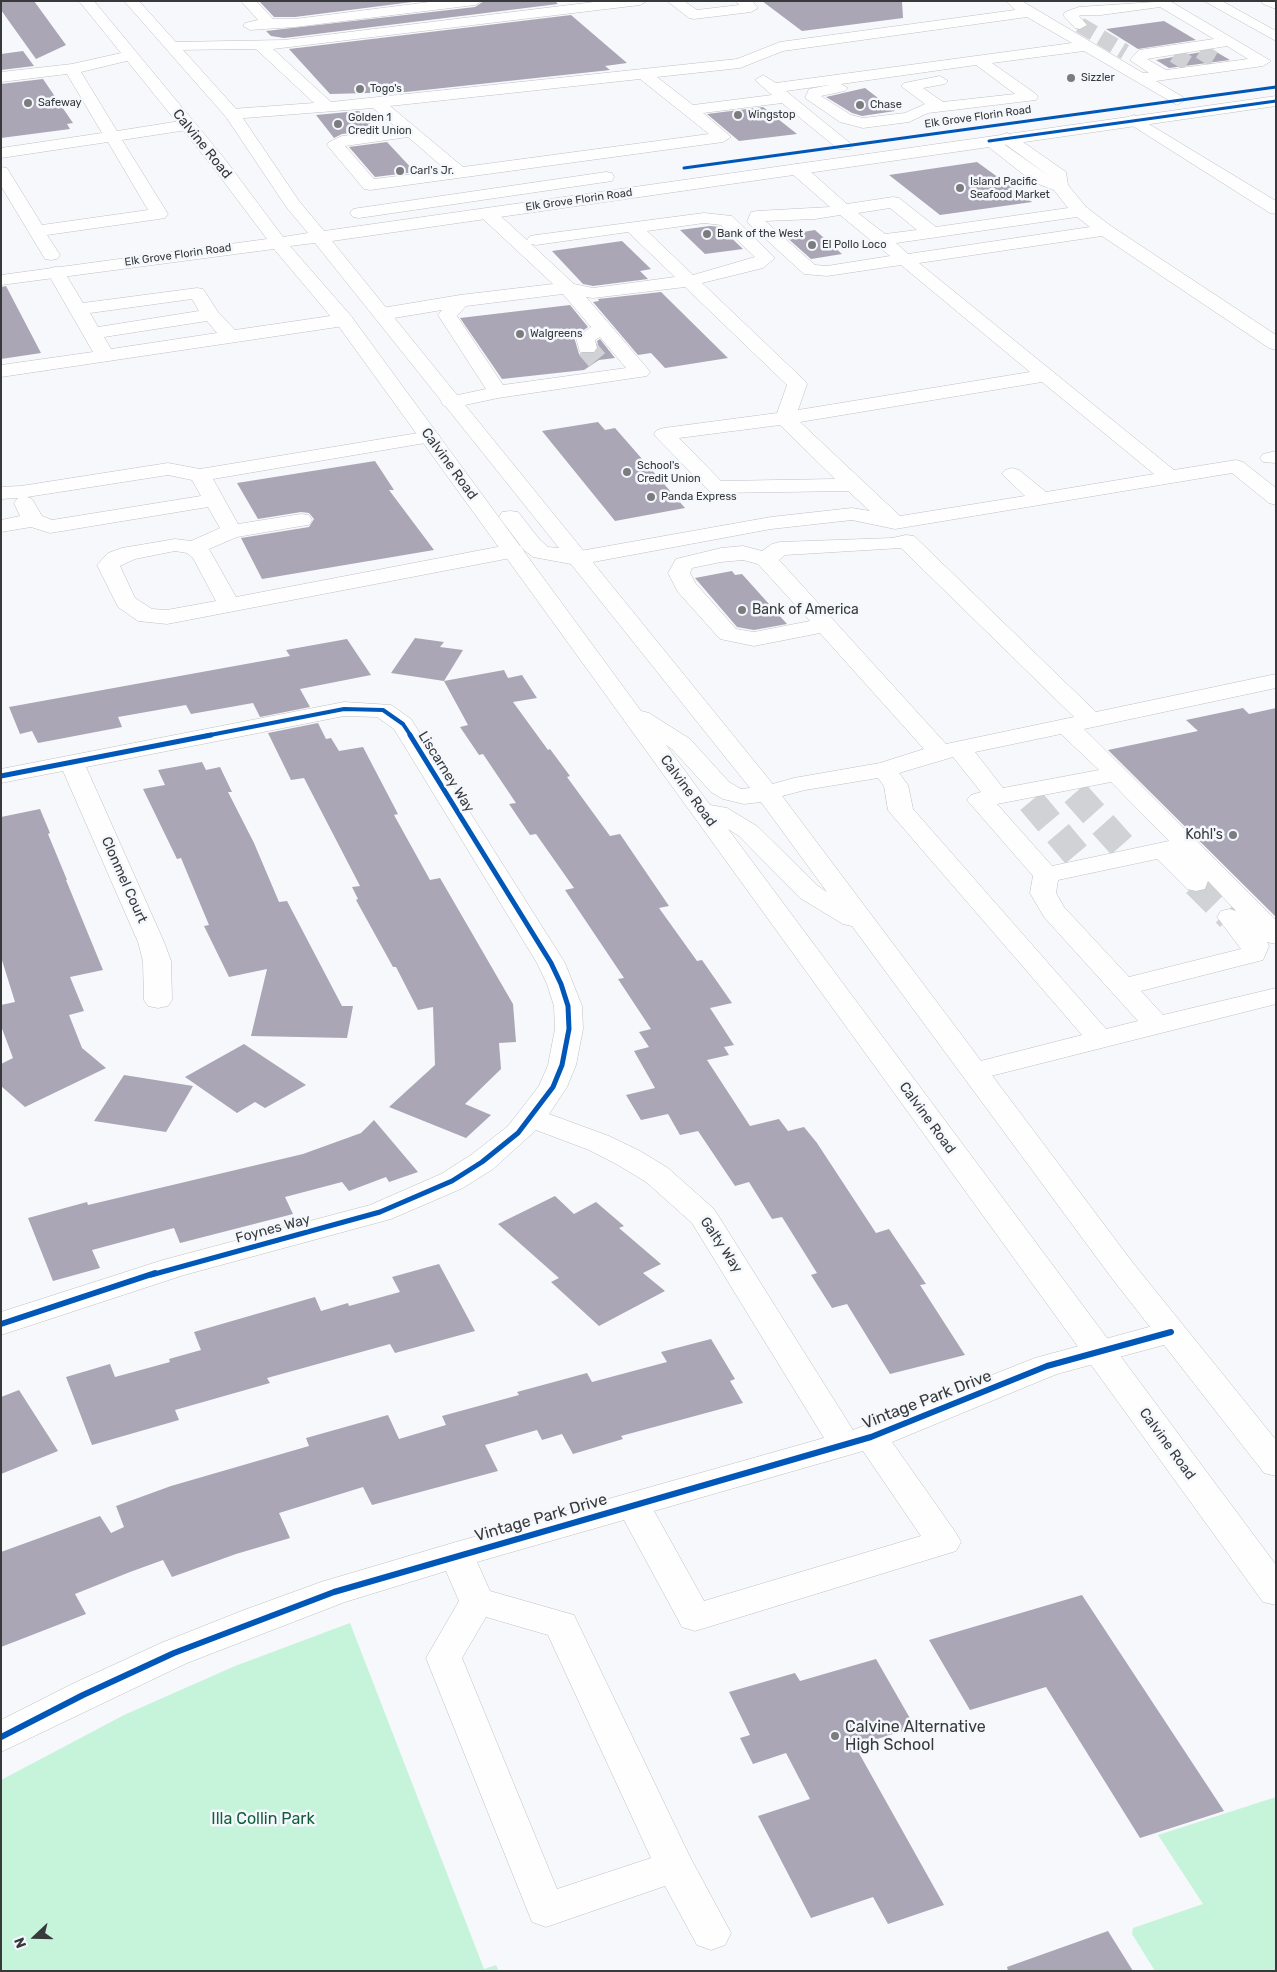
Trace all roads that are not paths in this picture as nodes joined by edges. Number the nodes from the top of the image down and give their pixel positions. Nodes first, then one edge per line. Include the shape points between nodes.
1 (86, 1) edge
2 (131, 1) edge
3 (248, 1) edge
4 (394, 1) edge
5 (475, 1) edge
6 (640, 1) edge
7 (674, 1) edge
8 (743, 1) edge
9 (1211, 1) edge
10 (1268, 1) edge
11 (617, 2) edge
12 (1160, 2) edge
13 (1049, 4) dead end
14 (1276, 5) edge
15 (1021, 7) edge
16 (694, 15) junction
17 (265, 20) junction
18 (678, 24) dead end
19 (1080, 25) dead end
20 (1272, 32) edge
21 (1229, 41) junction
22 (147, 42) dead end
23 (260, 44) junction
24 (232, 45) junction
25 (173, 46) junction
26 (1085, 46) junction
27 (130, 56) junction
28 (978, 60) junction
29 (740, 62) junction
30 (160, 64) dead end
31 (929, 67) junction
32 (72, 69) junction
33 (643, 73) junction
34 (1164, 75) junction
35 (1, 78) edge
36 (1143, 78) junction
37 (955, 85) junction
38 (909, 86) junction
39 (1276, 87) edge
40 (779, 93) junction
41 (1177, 100) junction
42 (1276, 101) edge
43 (377, 102) junction
44 (982, 103) junction
45 (328, 107) junction
46 (940, 108) junction
47 (689, 110) junction
48 (227, 119) junction
49 (1134, 120) junction
50 (187, 125) junction
51 (412, 132) junction
52 (112, 136) junction
53 (1007, 138) junction
54 (989, 140) junction
55 (844, 146) junction
56 (1, 153) edge
57 (569, 158) junction
58 (797, 168) junction
59 (665, 170) dead end
60 (1, 172) edge
61 (460, 173) junction
62 (626, 175) dead end
63 (587, 180) junction
64 (1060, 186) junction
65 (21, 206) junction
66 (1, 208) edge
67 (843, 210) junction
68 (1276, 210) edge
69 (507, 211) junction
70 (1080, 211) junction
71 (488, 214) junction
72 (298, 224) junction
73 (632, 226) junction
74 (248, 228) dead end
75 (1105, 230) junction
76 (35, 231) junction
77 (932, 233) junction
78 (320, 237) junction
79 (536, 240) junction
80 (882, 240) junction
81 (69, 252) dead end
82 (50, 255) junction
83 (31, 258) dead end
84 (907, 260) junction
85 (56, 272) junction
86 (1, 280) edge
87 (688, 281) junction
88 (568, 288) junction
89 (460, 301) junction
90 (78, 309) junction
91 (382, 314) junction
92 (211, 315) junction
93 (344, 320) junction
94 (92, 333) junction
95 (231, 337) junction
96 (1276, 344) edge
97 (105, 356) junction
98 (1, 371) edge
99 (1046, 375) junction
100 (496, 389) junction
101 (447, 397) junction
102 (785, 418) junction
103 (430, 437) junction
104 (1012, 474) dead end
105 (200, 475) junction
106 (1170, 477) junction
107 (853, 485) junction
108 (466, 487) junction
109 (11, 493) edge
110 (1042, 499) junction
111 (1276, 499) edge
112 (215, 500) junction
113 (33, 520) junction
114 (301, 520) dead end
115 (1, 526) edge
116 (232, 531) junction
117 (900, 532) junction
118 (194, 548) junction
119 (513, 551) junction
120 (577, 558) junction
121 (766, 559) junction
122 (229, 605) junction
123 (826, 625) junction
124 (1276, 681) edge
125 (627, 709) junction
126 (1091, 720) junction
127 (1066, 725) junction
128 (949, 750) junction
129 (72, 763) junction
130 (884, 770) junction
131 (1117, 774) junction
132 (1, 776) edge
133 (768, 793) junction
134 (998, 797) junction
135 (704, 813) junction
136 (1175, 848) junction
137 (1046, 875) junction
138 (1196, 883) tunnel mouth
139 (1230, 917) tunnel mouth
140 (864, 925) junction
141 (1276, 936) edge
142 (1124, 987) junction
143 (1276, 996) edge
144 (158, 1000) dead end
145 (1157, 1025) junction
146 (1100, 1040) junction
147 (975, 1071) junction
148 (532, 1118) junction
149 (1, 1324) edge
150 (1171, 1332) junction
151 (1099, 1352) junction
152 (858, 1440) junction
153 (1276, 1464) edge
154 (633, 1505) junction
155 (456, 1555) junction
156 (1276, 1592) edge
157 (477, 1601) junction
158 (1, 1737) edge
159 (675, 1866) junction
160 (711, 1933) dead end

1 - 27 main road, Calvine Road
2 - 25 main road
3 - 17 main road
4 - 17 main road
5 - 17 main road via 295,23
6 - 11 main road
7 - 16 main road
8 - 16 main road via 751,8
9 - 20 main road
10 - 14 main road
11 - 23 main road via 284,44
12 - 19 main road via 1080,11 1070,15
12 - 21 main road
13 - 15 main road
15 - 26 main road
15 - 29 main road via 780,47
16 - 18 main road
17 - 24 main road via 237,27
21 - 34 main road via 1196,49 1131,56
21 - 34 main road via 1263,61
22 - 25 main road
23 - 24 main road
23 - 45 main road
24 - 25 main road
25 - 48 main road
26 - 28 main road
26 - 36 main road
27 - 30 main road
27 - 32 main road
27 - 50 main road, Calvine Road
28 - 31 main road
28 - 44 main road via 1030,97
29 - 33 main road
29 - 40 main road
31 - 37 main road
31 - 40 main road
32 - 35 main road
32 - 52 main road
33 - 43 main road
33 - 47 main road
34 - 36 main road
36 - 41 main road
37 - 38 main road
37 - 44 main road
38 - 46 main road
38 - 46 main road via 870,84 815,92 813,98 846,120 863,123 909,117 924,109
39 - 41 main road, Elk Grove Florin Road
40 - 47 main road
40 - 55 main road
41 - 55 main road, Elk Grove Florin Road
42 - 49 main road, Elk Grove Florin Road
43 - 45 main road
43 - 51 main road
44 - 46 main road
45 - 48 main road
47 - 57 main road via 723,137
48 - 72 main road, Calvine Road via 242,128 293,204
49 - 53 main road, Elk Grove Florin Road
49 - 68 main road
50 - 52 main road
50 - 72 main road, Calvine Road via 218,162
51 - 61 main road
51 - 61 main road via 342,141 336,145 370,185
52 - 56 main road
52 - 76 main road via 159,214
53 - 54 main road, Elk Grove Florin Road
53 - 64 main road via 1060,176
54 - 58 main road, Elk Grove Florin Road
54 - 64 main road via 1039,178
55 - 59 main road, Elk Grove Florin Road
57 - 61 main road
57 - 63 main road
58 - 67 main road
58 - 69 main road, Elk Grove Florin Road
60 - 65 main road
62 - 63 main road, Elk Grove Florin Road
63 - 72 main road, Elk Grove Florin Road
64 - 70 main road
65 - 66 main road
65 - 76 main road
67 - 77 main road via 893,202
67 - 80 main road
67 - 84 main road via 757,216 756,222 810,270 827,271
69 - 71 main road, Elk Grove Florin Road
69 - 79 main road
70 - 75 main road
70 - 77 main road
71 - 78 main road, Elk Grove Florin Road
71 - 88 main road
72 - 74 main road, Elk Grove Florin Road
72 - 78 main road, Elk Grove Florin Road
72 - 78 main road, Calvine Road
72 - 85 main road, Elk Grove Florin Road
72 - 93 main road, Calvine Road
73 - 79 main road
73 - 87 main road
73 - 87 main road via 704,218 726,220 766,258 757,264
75 - 84 main road
75 - 96 main road
76 - 82 main road
77 - 80 main road
78 - 91 main road, Calvine Road
79 - 88 main road via 572,280
80 - 84 main road
81 - 82 main road
82 - 83 main road
84 - 99 main road
85 - 86 main road, Elk Grove Florin Road
85 - 90 main road
87 - 88 main road via 593,293
87 - 102 main road via 797,384
88 - 89 main road
88 - 100 main road via 599,354
89 - 91 main road
89 - 100 main road via 446,316
90 - 92 main road via 197,293
90 - 94 main road
91 - 101 main road, Calvine Road
92 - 94 main road
92 - 95 main road
93 - 95 main road
93 - 103 main road, Calvine Road
94 - 97 main road
95 - 97 main road
97 - 98 main road
99 - 102 main road
99 - 106 main road
100 - 101 main road
101 - 120 main road, Calvine Road
102 - 107 main road
102 - 107 main road via 664,434 716,487
103 - 105 main road
103 - 108 main road, Calvine Road
104 - 110 main road
105 - 109 main road via 168,469
105 - 112 main road
106 - 110 main road
106 - 111 main road via 1236,466
107 - 117 main road
108 - 119 main road, Calvine Road
108 - 120 main road via 500,505 541,552
109 - 113 main road
110 - 117 main road
112 - 113 main road via 50,527
112 - 116 main road
113 - 115 main road
114 - 116 main road
116 - 118 main road
117 - 120 main road via 852,514 780,522
117 - 121 main road via 892,544 780,549
117 - 126 main road
118 - 122 main road via 202,555
118 - 122 main road via 175,545 130,553 108,565 126,602 146,616 167,617
119 - 122 main road
119 - 125 main road, Calvine Road
120 - 133 main road, Calvine Road
121 - 123 main road
121 - 123 main road via 743,553 721,555 684,564 679,574 686,587 728,634 754,639
123 - 128 main road
124 - 126 main road
125 - 133 main road via 681,744 726,791 744,797
125 - 135 main road, Calvine Road
126 - 127 main road
127 - 128 main road
127 - 131 main road
128 - 130 main road
128 - 134 main road
129 - 132 main road, Liscarney Way
129 - 144 main road, Clonmel Court via 151,942 157,961
129 - 148 main road, Liscarney Way via 344,710 383,710 403,724 551,962 561,984 568,1006 569,1029 562,1065 553,1087
130 - 133 main road via 803,783
130 - 146 main road via 896,785 901,810
131 - 134 main road via 1071,789 1027,797
131 - 136 main road
133 - 140 main road, Calvine Road
134 - 137 main road via 980,800
135 - 140 main road via 718,813 748,831 809,892
135 - 151 main road, Calvine Road
136 - 137 main road via 1128,852 1083,862
136 - 138 main road
136 - 141 main road
137 - 142 main road via 1043,893 1053,911
139 - 142 main road via 1256,946 1253,954
140 - 147 main road, Calvine Road
142 - 145 main road
143 - 145 main road
145 - 146 main road
146 - 147 main road
147 - 150 main road, Calvine Road
148 - 149 main road, Foynes Way via 482,1162 418,1198 356,1219 174,1267
148 - 152 main road, Galty Way via 629,1158 669,1185 703,1216
150 - 151 main road, Vintage Park Drive
150 - 153 main road, Calvine Road
151 - 152 main road, Vintage Park Drive via 1047,1366
151 - 156 main road, Calvine Road
152 - 154 main road, Vintage Park Drive
152 - 154 main road, Galty Way via 944,1542 695,1617
154 - 155 main road, Vintage Park Drive
155 - 157 main road
155 - 158 main road, Vintage Park Drive via 334,1592 174,1653
157 - 159 main road via 561,1625
157 - 159 main road via 444,1658 546,1910
159 - 160 main road

